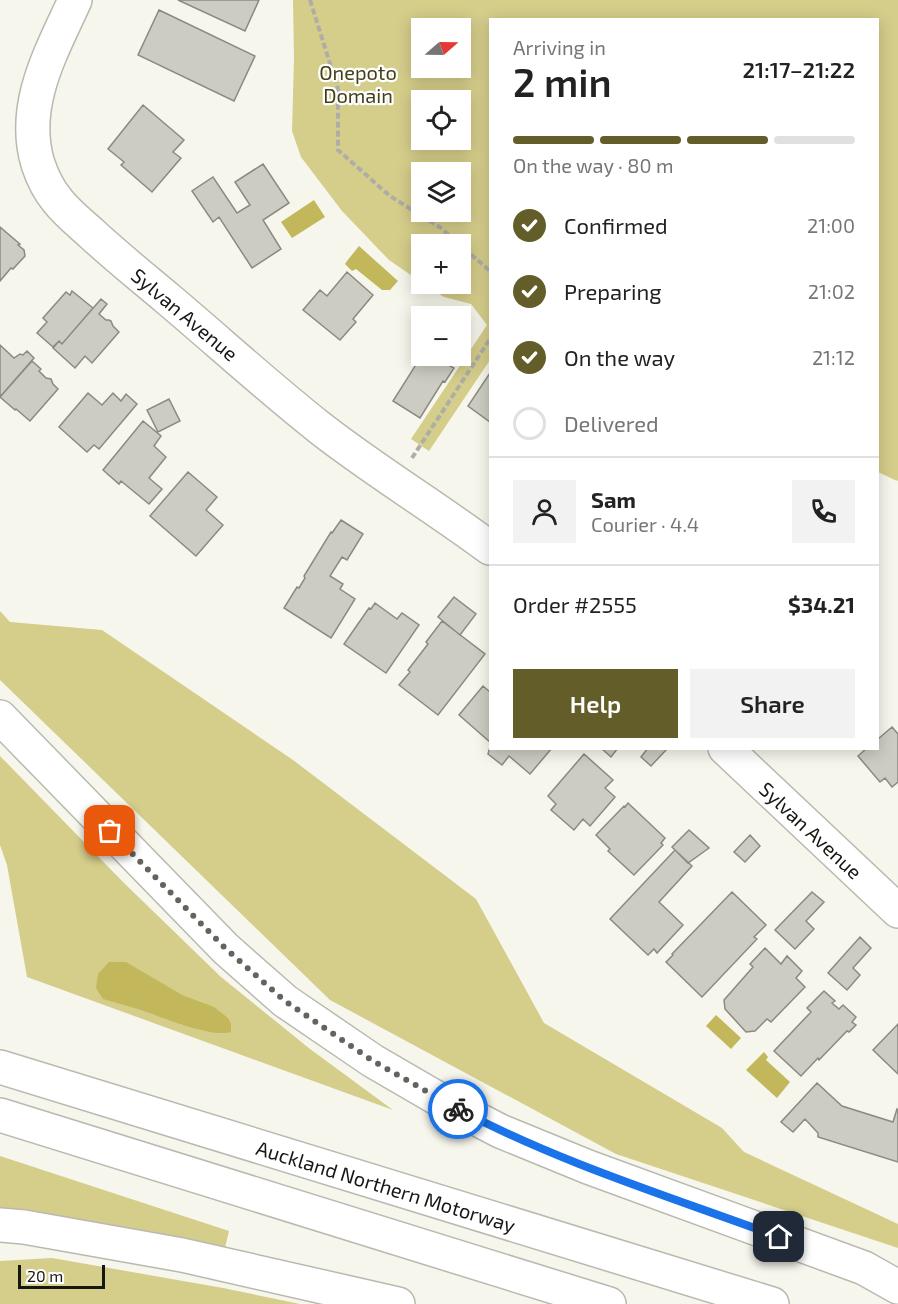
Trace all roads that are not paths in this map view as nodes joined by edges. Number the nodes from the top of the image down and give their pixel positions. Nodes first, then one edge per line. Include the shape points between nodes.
1 (75, 0) edge
2 (489, 547) edge
3 (0, 717) edge
4 (727, 750) edge
5 (898, 911) edge
6 (0, 1067) edge
7 (0, 1115) edge
8 (0, 1225) edge
9 (898, 1287) edge
10 (398, 1304) edge
11 (609, 1304) edge
12 (772, 1304) edge

1 - 2 main road, Sylvan Avenue via 46,63 33,120 38,163 57,200 111,252 319,427
3 - 9 main road via 226,949 285,1001 373,1061 500,1131 864,1268
4 - 5 main road, Sylvan Avenue
6 - 12 main road, Auckland Northern Motorway
7 - 11 main road
8 - 10 main road via 182,1255

